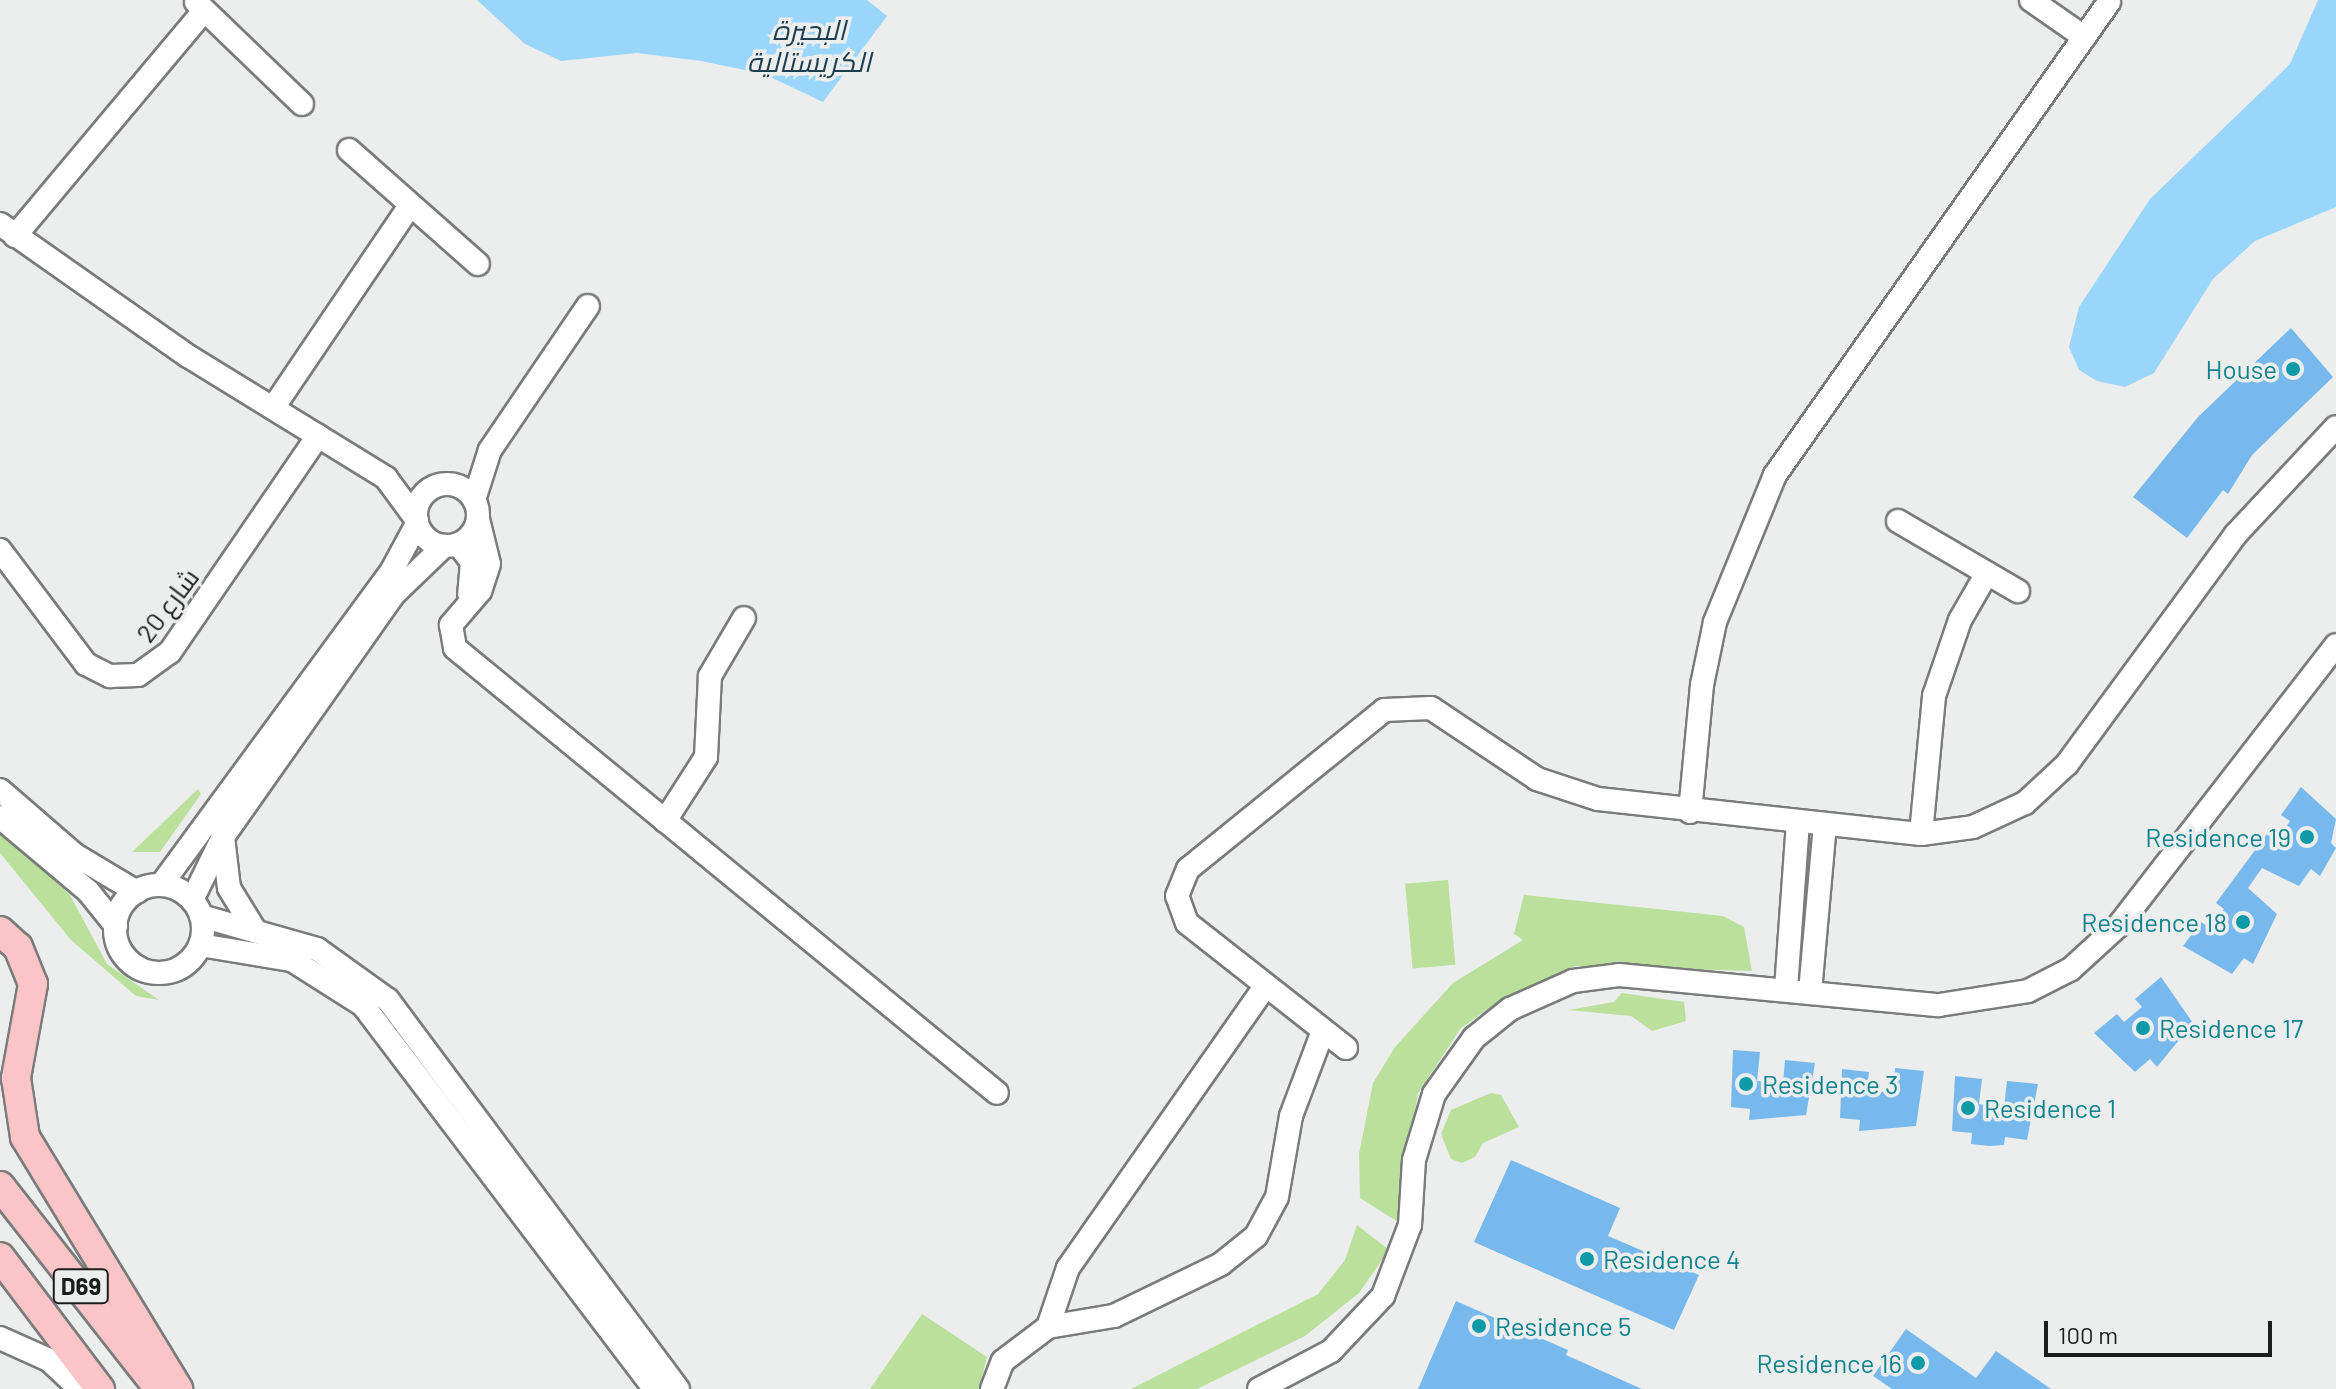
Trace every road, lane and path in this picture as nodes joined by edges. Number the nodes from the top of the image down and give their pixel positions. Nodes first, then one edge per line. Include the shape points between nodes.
1 (2031, 0) edge
2 (2109, 2) dead end
3 (199, 5) edge
4 (2084, 37) junction
5 (302, 104) dead end
6 (349, 150) dead end
7 (410, 206) junction
8 (7, 230) edge
9 (478, 264) dead end
10 (588, 306) dead end
11 (273, 408) junction
12 (2336, 427) edge
13 (318, 436) junction
14 (490, 450) junction
15 (386, 478) junction
16 (438, 486) junction
17 (476, 510) junction
18 (1898, 521) dead end
19 (417, 522) junction
20 (451, 545) junction
21 (0, 550) edge
22 (1987, 573) junction
23 (2018, 591) dead end
24 (467, 603) junction
25 (744, 618) dead end
26 (2336, 645) edge
27 (312, 692) junction
28 (0, 790) edge
29 (1690, 812) junction
30 (0, 817) edge
31 (665, 821) junction
32 (1798, 822) junction
33 (1825, 825) junction
34 (1921, 834) junction
35 (223, 837) junction
36 (161, 885) junction
37 (137, 892) junction
38 (1792, 902) junction
39 (1818, 903) junction
40 (197, 908) junction
41 (116, 926) junction
42 (253, 927) junction
43 (0, 931) edge
44 (200, 945) junction
45 (1266, 985) junction
46 (1786, 989) junction
47 (1810, 992) junction
48 (1323, 1031) junction
49 (1346, 1048) dead end
50 (997, 1093) dead end
51 (0, 1186) edge
52 (0, 1257) edge
53 (1061, 1299) junction
54 (1080, 1320) junction
55 (1048, 1327) junction
56 (0, 1338) edge
57 (80, 1389) edge
58 (100, 1389) edge
59 (159, 1389) edge
60 (178, 1389) edge
61 (654, 1389) edge
62 (678, 1389) edge
63 (992, 1389) edge
64 (1259, 1389) edge

1 - 4 street
2 - 4 street
3 - 5 street
3 - 8 street
4 - 29 street via 1775,475 1715,622 1698,716
6 - 7 street
7 - 9 street
7 - 11 street
8 - 11 street
10 - 14 street
11 - 13 street
12 - 34 street via 2251,515 2054,778 1991,821
13 - 15 street
13 - 21 street, شارع 20 via 170,652 138,675 110,676 86,664
14 - 16 street
14 - 17 street
15 - 16 street
15 - 19 street
16 - 17 street via 462,488
16 - 19 street via 418,505
17 - 20 street
17 - 24 street via 489,564 480,591
18 - 22 street
19 - 20 street via 427,539
19 - 27 street
20 - 24 street via 472,562
20 - 27 street via 404,581
22 - 23 street
22 - 34 street via 1960,620 1934,696
24 - 31 street via 450,631 455,648
25 - 31 street via 710,676 706,757
26 - 47 street via 2131,911 2071,969 2015,995 1964,1005
27 - 35 street
27 - 36 street
28 - 37 street via 75,855
29 - 32 street
29 - 45 street via 1580,795 1524,772 1431,708 1402,705 1384,710 1248,816 1180,882 1177,903 1187,923
30 - 41 street via 88,891
31 - 50 street
32 - 33 street
32 - 38 street
33 - 34 street
33 - 39 street
35 - 40 street
35 - 42 street via 229,888
36 - 37 street
36 - 40 street
37 - 41 street via 120,910
38 - 39 street
38 - 46 street
39 - 47 street
40 - 42 street
40 - 44 street
41 - 44 street via 129,961 155,972 182,966
42 - 62 street via 336,959 388,1000
43 - 60 main road via 18,947 33,984 16,1078 25,1137
44 - 61 street via 245,947 292,960 335,983 370,1011
45 - 48 street
45 - 53 street via 1068,1268
46 - 47 street
46 - 64 street via 1596,977 1541,992 1491,1022 1445,1073 1425,1115 1410,1225 1383,1296 1331,1351
48 - 49 street
48 - 54 street via 1297,1094 1277,1197 1256,1236 1221,1264 1114,1316
51 - 59 main road, D69
52 - 58 main road, D69
53 - 54 street
53 - 55 street
54 - 55 street
55 - 63 street via 1003,1361
56 - 57 street via 49,1360

